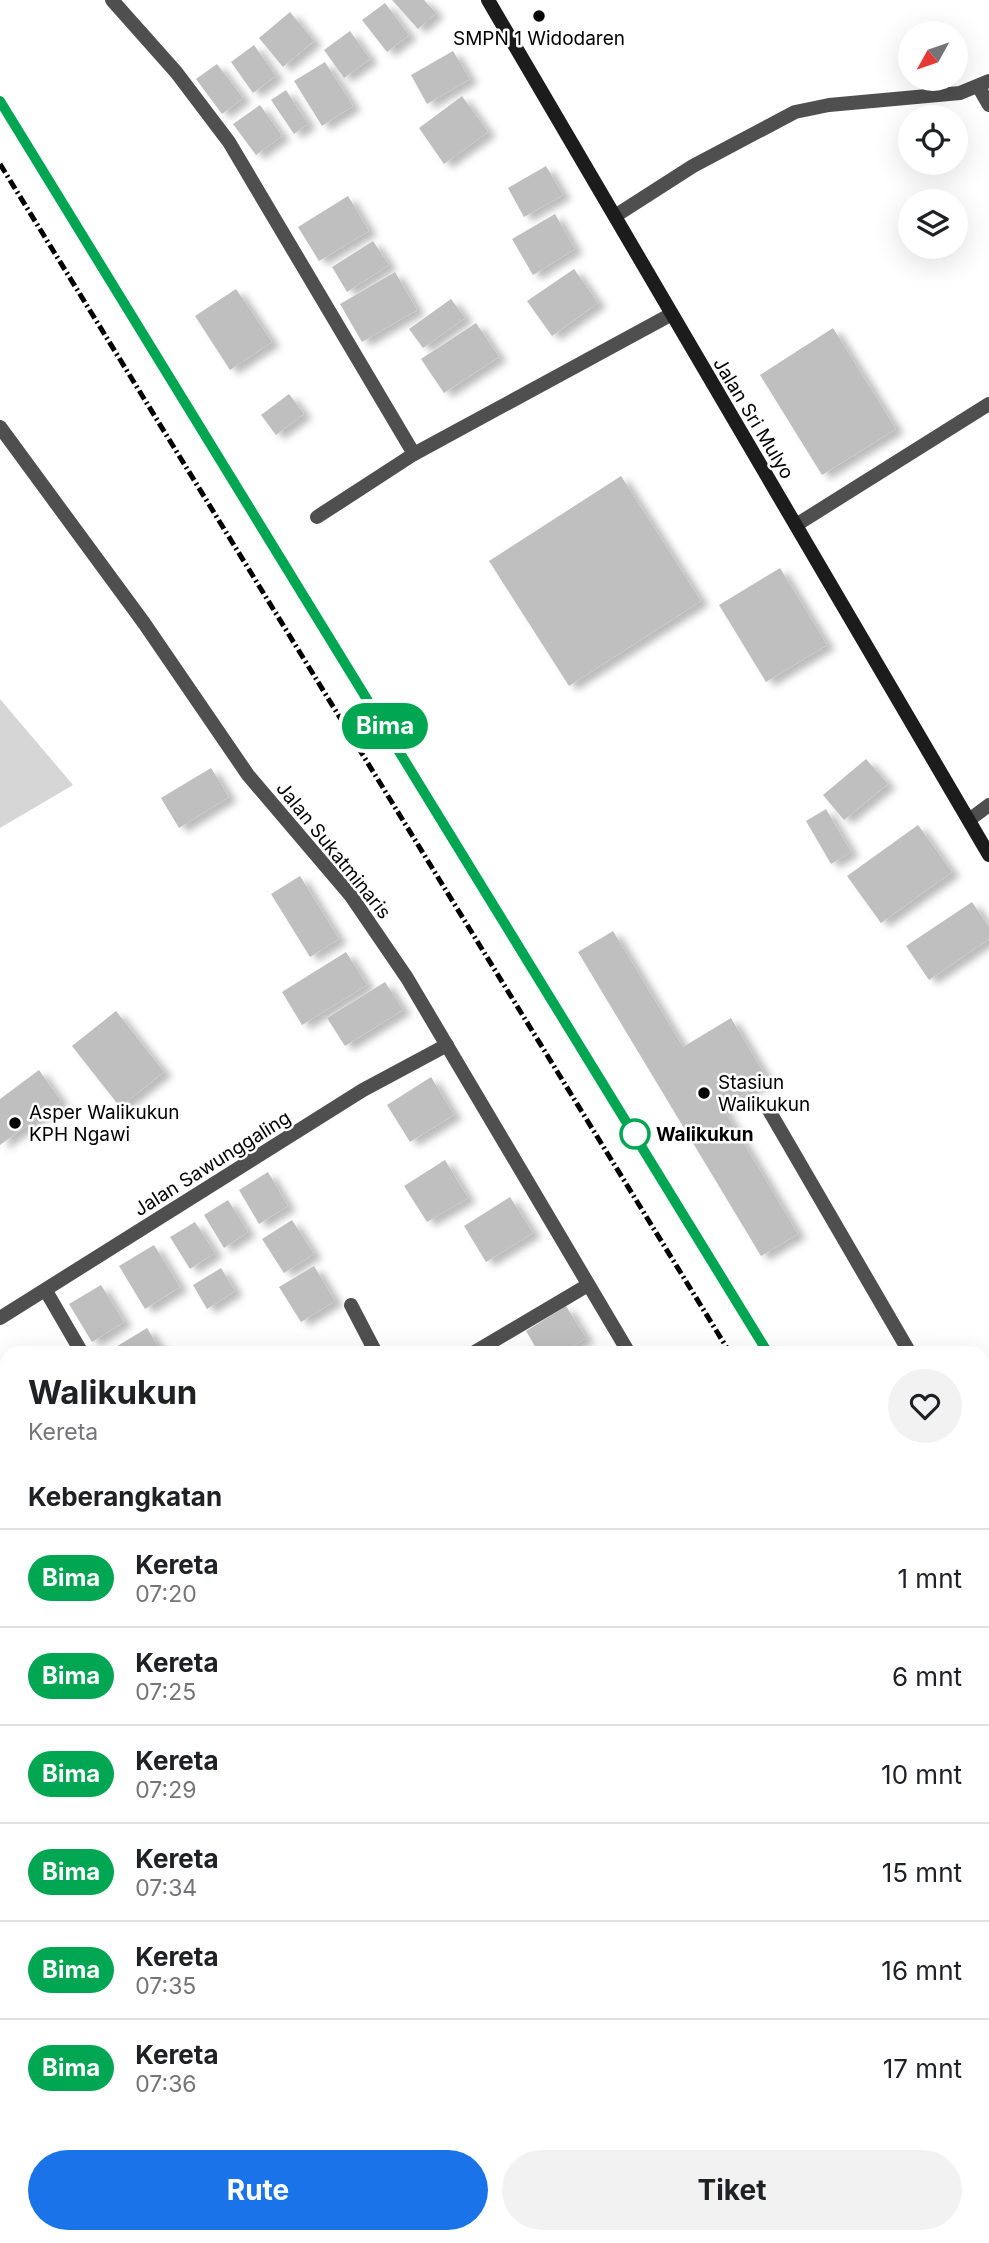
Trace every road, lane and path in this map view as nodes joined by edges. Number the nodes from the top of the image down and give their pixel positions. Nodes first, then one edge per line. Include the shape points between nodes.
1 (111, 0) edge
2 (488, 0) edge
3 (983, 83) edge
4 (989, 105) edge
5 (615, 216) junction
6 (670, 315) junction
7 (989, 404) edge
8 (0, 427) edge
9 (414, 454) junction
10 (317, 517) dead end
11 (796, 525) junction
12 (989, 805) edge
13 (969, 820) junction
14 (989, 855) edge
15 (447, 1045) junction
16 (767, 1107) dead end
17 (588, 1285) junction
18 (47, 1291) junction
19 (351, 1305) dead end
20 (0, 1318) edge
21 (78, 1346) edge
22 (372, 1346) edge
23 (486, 1346) edge
24 (625, 1346) edge
25 (906, 1346) edge

1 - 9 street via 176,72 229,142
2 - 5 main road, Jalan Sri Mulyo
3 - 4 street
3 - 5 street via 960,93 924,99 828,105 795,112 693,166
5 - 6 main road, Jalan Sri Mulyo
6 - 9 street
6 - 11 main road, Jalan Sri Mulyo
7 - 11 street
8 - 15 street, Jalan Sukatminaris via 144,623 248,775 351,896
9 - 10 street
11 - 13 main road, Jalan Sri Mulyo
12 - 13 street
13 - 14 main road, Jalan Sri Mulyo
15 - 17 street, Jalan Sukatminaris
15 - 18 street, Jalan Sawunggaling via 363,1090
16 - 25 street
17 - 23 street
17 - 24 street, Jalan Sukatminaris
18 - 20 street, Jalan Sawunggaling
18 - 21 street
19 - 22 street

